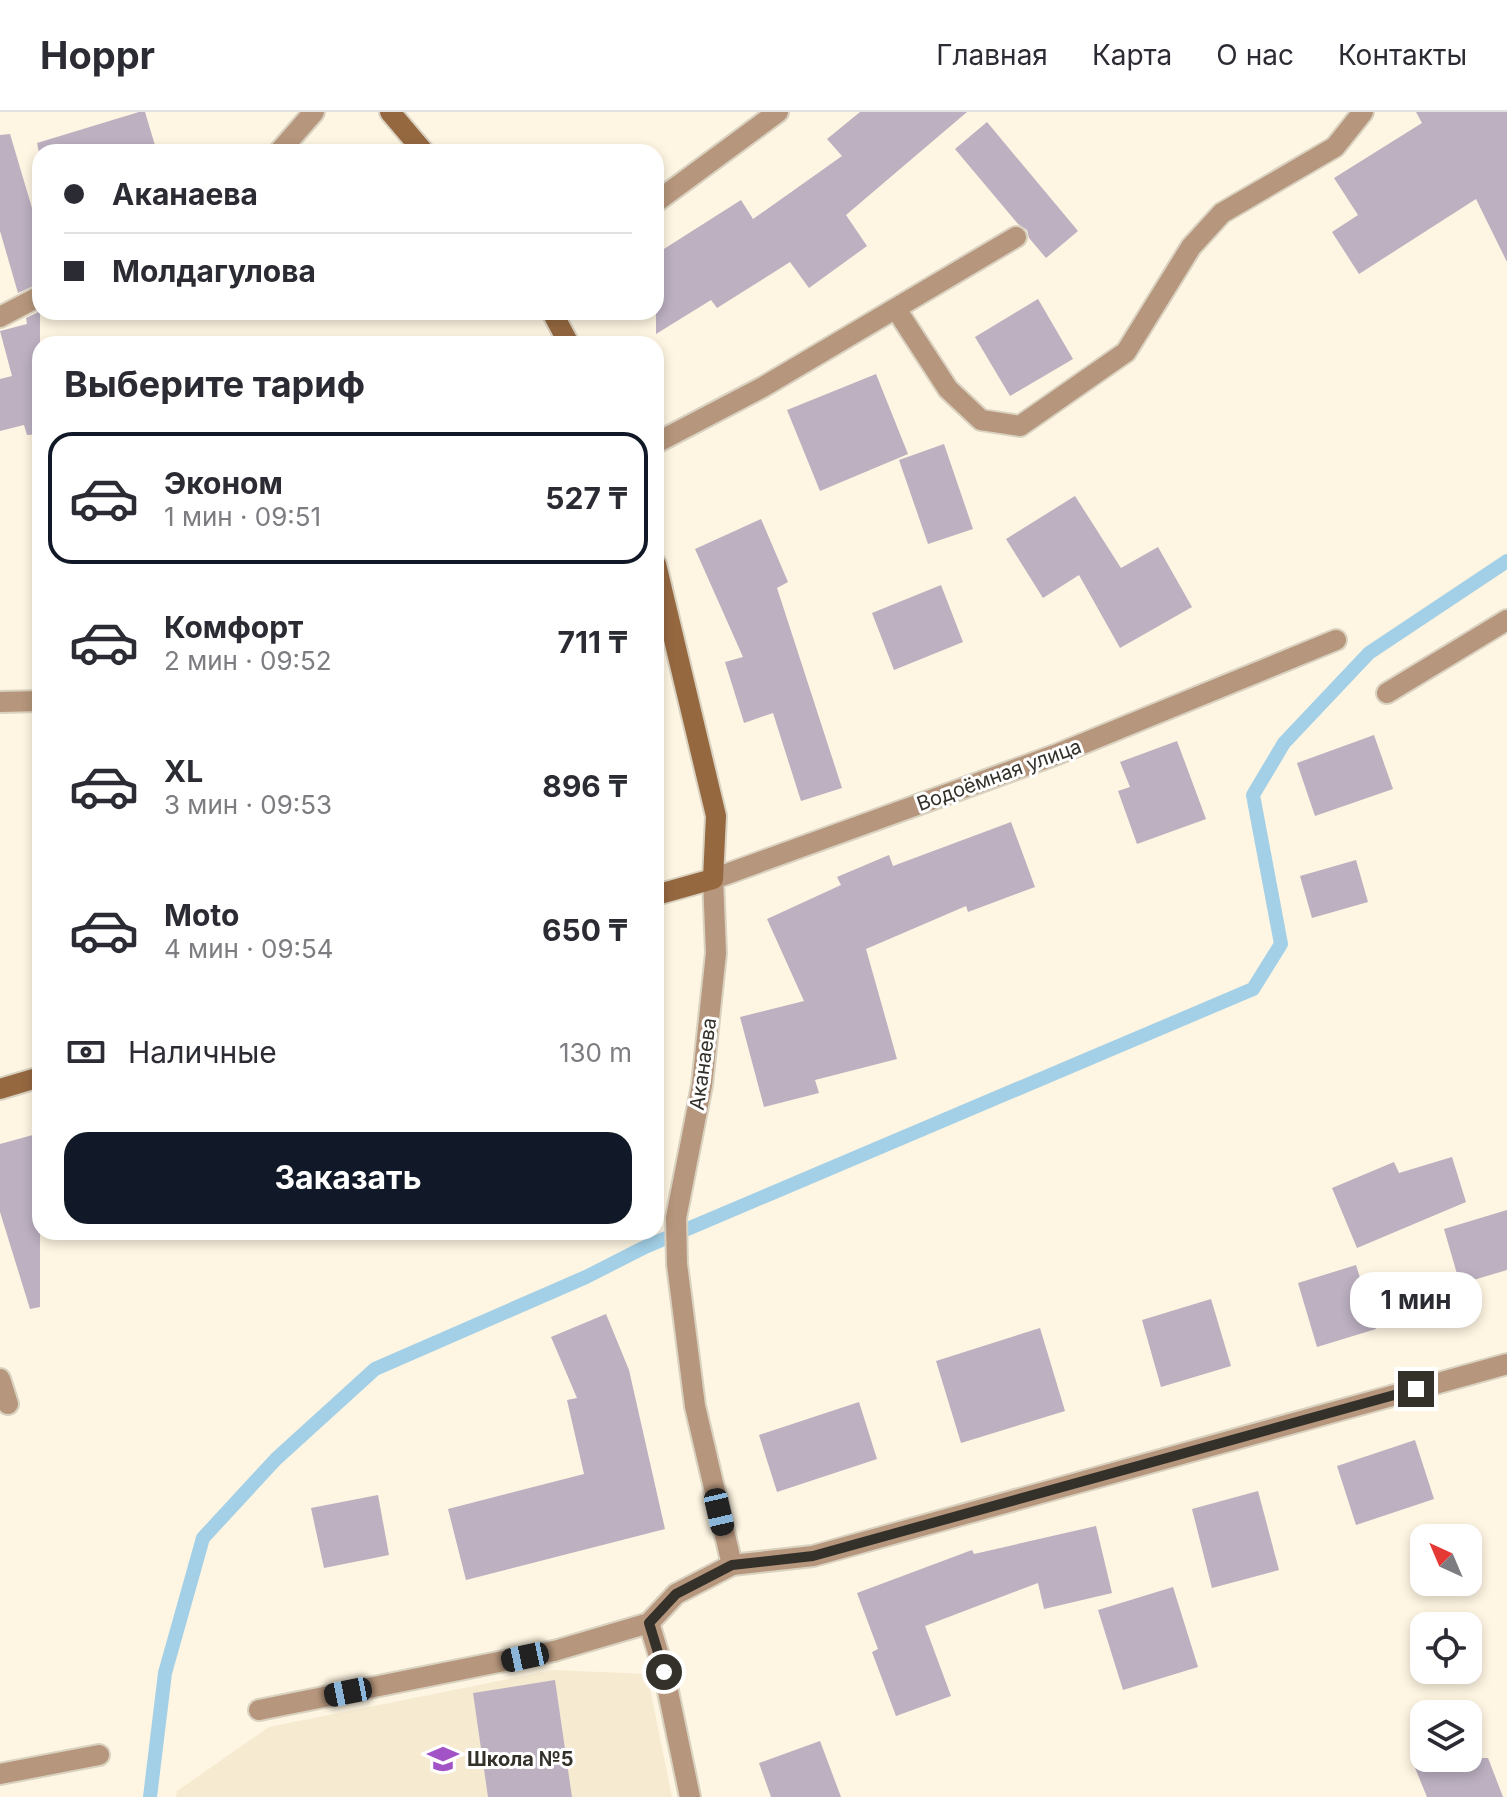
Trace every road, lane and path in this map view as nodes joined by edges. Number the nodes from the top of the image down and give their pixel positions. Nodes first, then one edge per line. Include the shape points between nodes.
1 (314, 112) edge
2 (390, 112) edge
3 (778, 112) edge
4 (1363, 112) edge
5 (286, 144) edge
6 (417, 144) edge
7 (664, 196) edge
8 (1016, 237) dead end
9 (32, 300) edge
10 (896, 309) junction
11 (0, 317) edge
12 (664, 439) edge
13 (664, 598) edge
14 (1507, 620) edge
15 (1336, 640) dead end
16 (1387, 693) dead end
17 (32, 701) edge
18 (0, 702) edge
19 (713, 879) junction
20 (664, 893) edge
21 (32, 1079) edge
22 (0, 1089) edge
23 (1507, 1364) edge
24 (0, 1379) edge
25 (8, 1404) dead end
26 (732, 1565) junction
27 (649, 1623) junction
28 (259, 1710) dead end
29 (99, 1755) dead end
30 (0, 1774) edge
31 (690, 1797) edge

1 - 5 street
2 - 6 street
3 - 7 street
4 - 10 street via 1335,147 1222,213 1191,247 1126,352 1020,426 981,420 948,389
8 - 10 street
9 - 11 street
10 - 12 street
13 - 19 street, Аканаева via 716,816
14 - 16 street
15 - 19 street, Водоёмная улица via 1055,755
17 - 18 street
19 - 20 street, Водоёмная улица
19 - 26 street, Аканаева via 716,953 704,1071 676,1218 677,1264 695,1406
21 - 22 street
23 - 26 street via 813,1556
24 - 25 street
26 - 27 street via 676,1594
27 - 28 street via 554,1651
27 - 31 street
29 - 30 street

